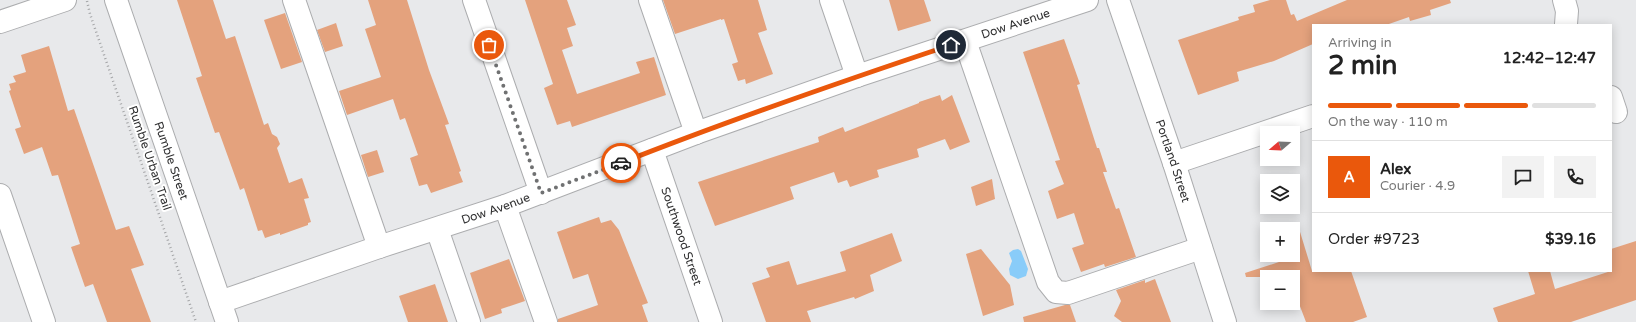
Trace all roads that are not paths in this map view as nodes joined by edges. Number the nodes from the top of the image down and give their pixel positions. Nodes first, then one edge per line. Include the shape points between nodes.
1 (65, 0) edge
2 (116, 0) edge
3 (294, 0) edge
4 (474, 0) edge
5 (650, 0) edge
6 (831, 0) edge
7 (1087, 0) edge
8 (1118, 0) edge
9 (1564, 0) edge
10 (0, 22) edge
11 (1567, 24) edge
12 (965, 41) junction
13 (857, 76) junction
14 (1312, 116) edge
15 (696, 134) junction
16 (652, 150) junction
17 (1174, 163) junction
18 (541, 193) junction
19 (0, 195) edge
20 (505, 206) junction
21 (437, 229) junction
22 (379, 247) junction
23 (1201, 248) junction
24 (224, 312) edge
25 (44, 322) edge
26 (469, 322) edge
27 (546, 322) edge
28 (711, 322) edge
29 (1225, 322) edge

1 - 10 street
2 - 24 street, Rumble Street
3 - 22 street
4 - 18 street
5 - 15 street
6 - 13 street
7 - 12 street, Dow Avenue
8 - 17 street, Portland Street
9 - 11 street
12 - 13 street, Dow Avenue
12 - 23 street via 1048,282 1056,292 1068,293
13 - 15 street, Dow Avenue
14 - 17 street
15 - 16 street, Dow Avenue
16 - 18 street, Dow Avenue
16 - 28 street, Southwood Street
17 - 23 street, Portland Street
18 - 20 street, Dow Avenue
19 - 25 street
20 - 21 street, Dow Avenue
20 - 27 street
21 - 22 street, Dow Avenue
21 - 26 street
22 - 24 street, Dow Avenue
23 - 29 street, Portland Street

